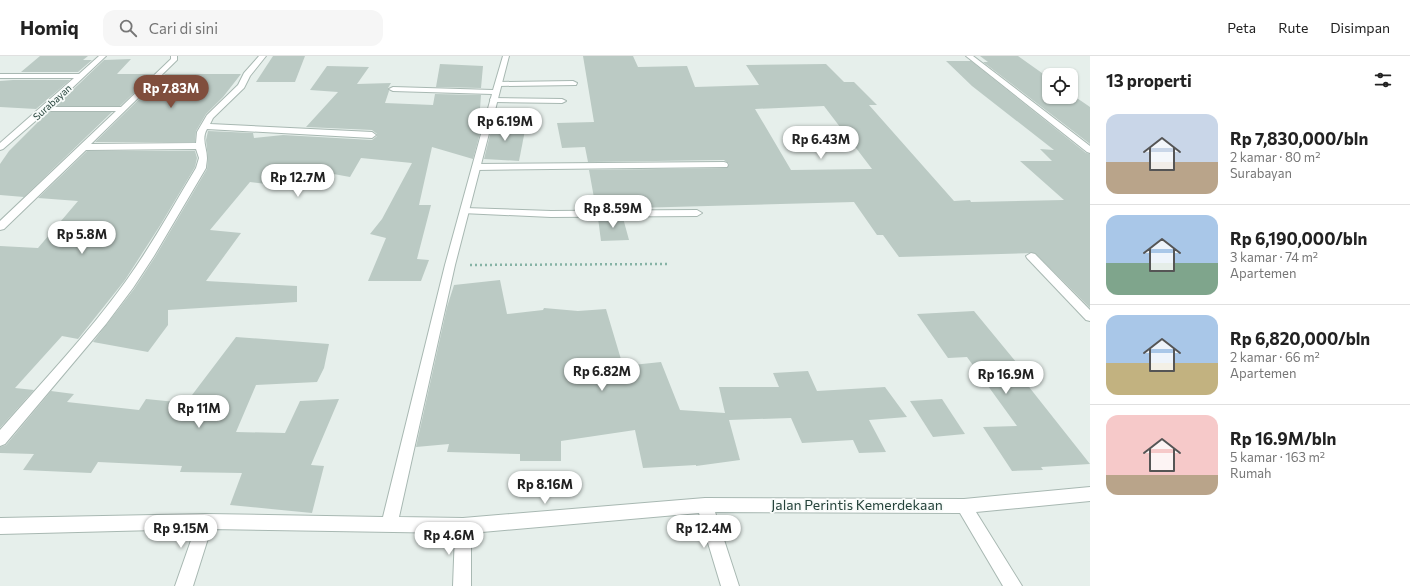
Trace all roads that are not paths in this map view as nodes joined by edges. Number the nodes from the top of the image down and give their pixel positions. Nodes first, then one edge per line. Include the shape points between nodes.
1 (102, 56) edge
2 (174, 56) edge
3 (263, 56) edge
4 (506, 56) edge
5 (968, 56) edge
6 (0, 76) edge
7 (81, 76) junction
8 (573, 83) dead end
9 (393, 89) dead end
10 (496, 92) junction
11 (562, 100) dead end
12 (45, 109) junction
13 (123, 109) junction
14 (205, 126) junction
15 (372, 135) dead end
16 (200, 146) junction
17 (0, 147) edge
18 (83, 147) junction
19 (1090, 150) edge
20 (724, 165) dead end
21 (476, 167) junction
22 (465, 210) junction
23 (697, 213) dead end
24 (0, 227) edge
25 (1031, 256) dead end
26 (1090, 317) edge
27 (0, 440) edge
28 (1090, 494) edge
29 (705, 505) junction
30 (964, 506) junction
31 (206, 521) junction
32 (389, 525) junction
33 (0, 526) edge
34 (463, 526) junction
35 (184, 586) edge
36 (462, 586) edge
37 (730, 586) edge
38 (1013, 586) edge

1 - 7 street, Surabayan
2 - 13 street via 174,60
3 - 14 street via 241,86 210,117
4 - 10 street
5 - 19 street
6 - 7 street
7 - 12 street, Surabayan
8 - 10 street
9 - 10 street
10 - 11 street
10 - 21 street
12 - 13 street
12 - 17 street, Surabayan
13 - 18 street
14 - 15 street
14 - 16 street via 201,132
16 - 18 street
16 - 27 street via 203,158 201,168 149,256 102,321
18 - 24 street
20 - 21 street
21 - 22 street
22 - 23 street via 551,214
22 - 32 street
25 - 26 street
28 - 30 street, Jalan Perintis Kemerdekaan
29 - 30 street, Jalan Perintis Kemerdekaan
29 - 34 street, Jalan Perintis Kemerdekaan
29 - 37 street
30 - 38 street
31 - 32 street, Jalan Perintis Kemerdekaan
31 - 33 street, Jalan Perintis Kemerdekaan
31 - 35 street
32 - 34 street, Jalan Perintis Kemerdekaan
34 - 36 street

